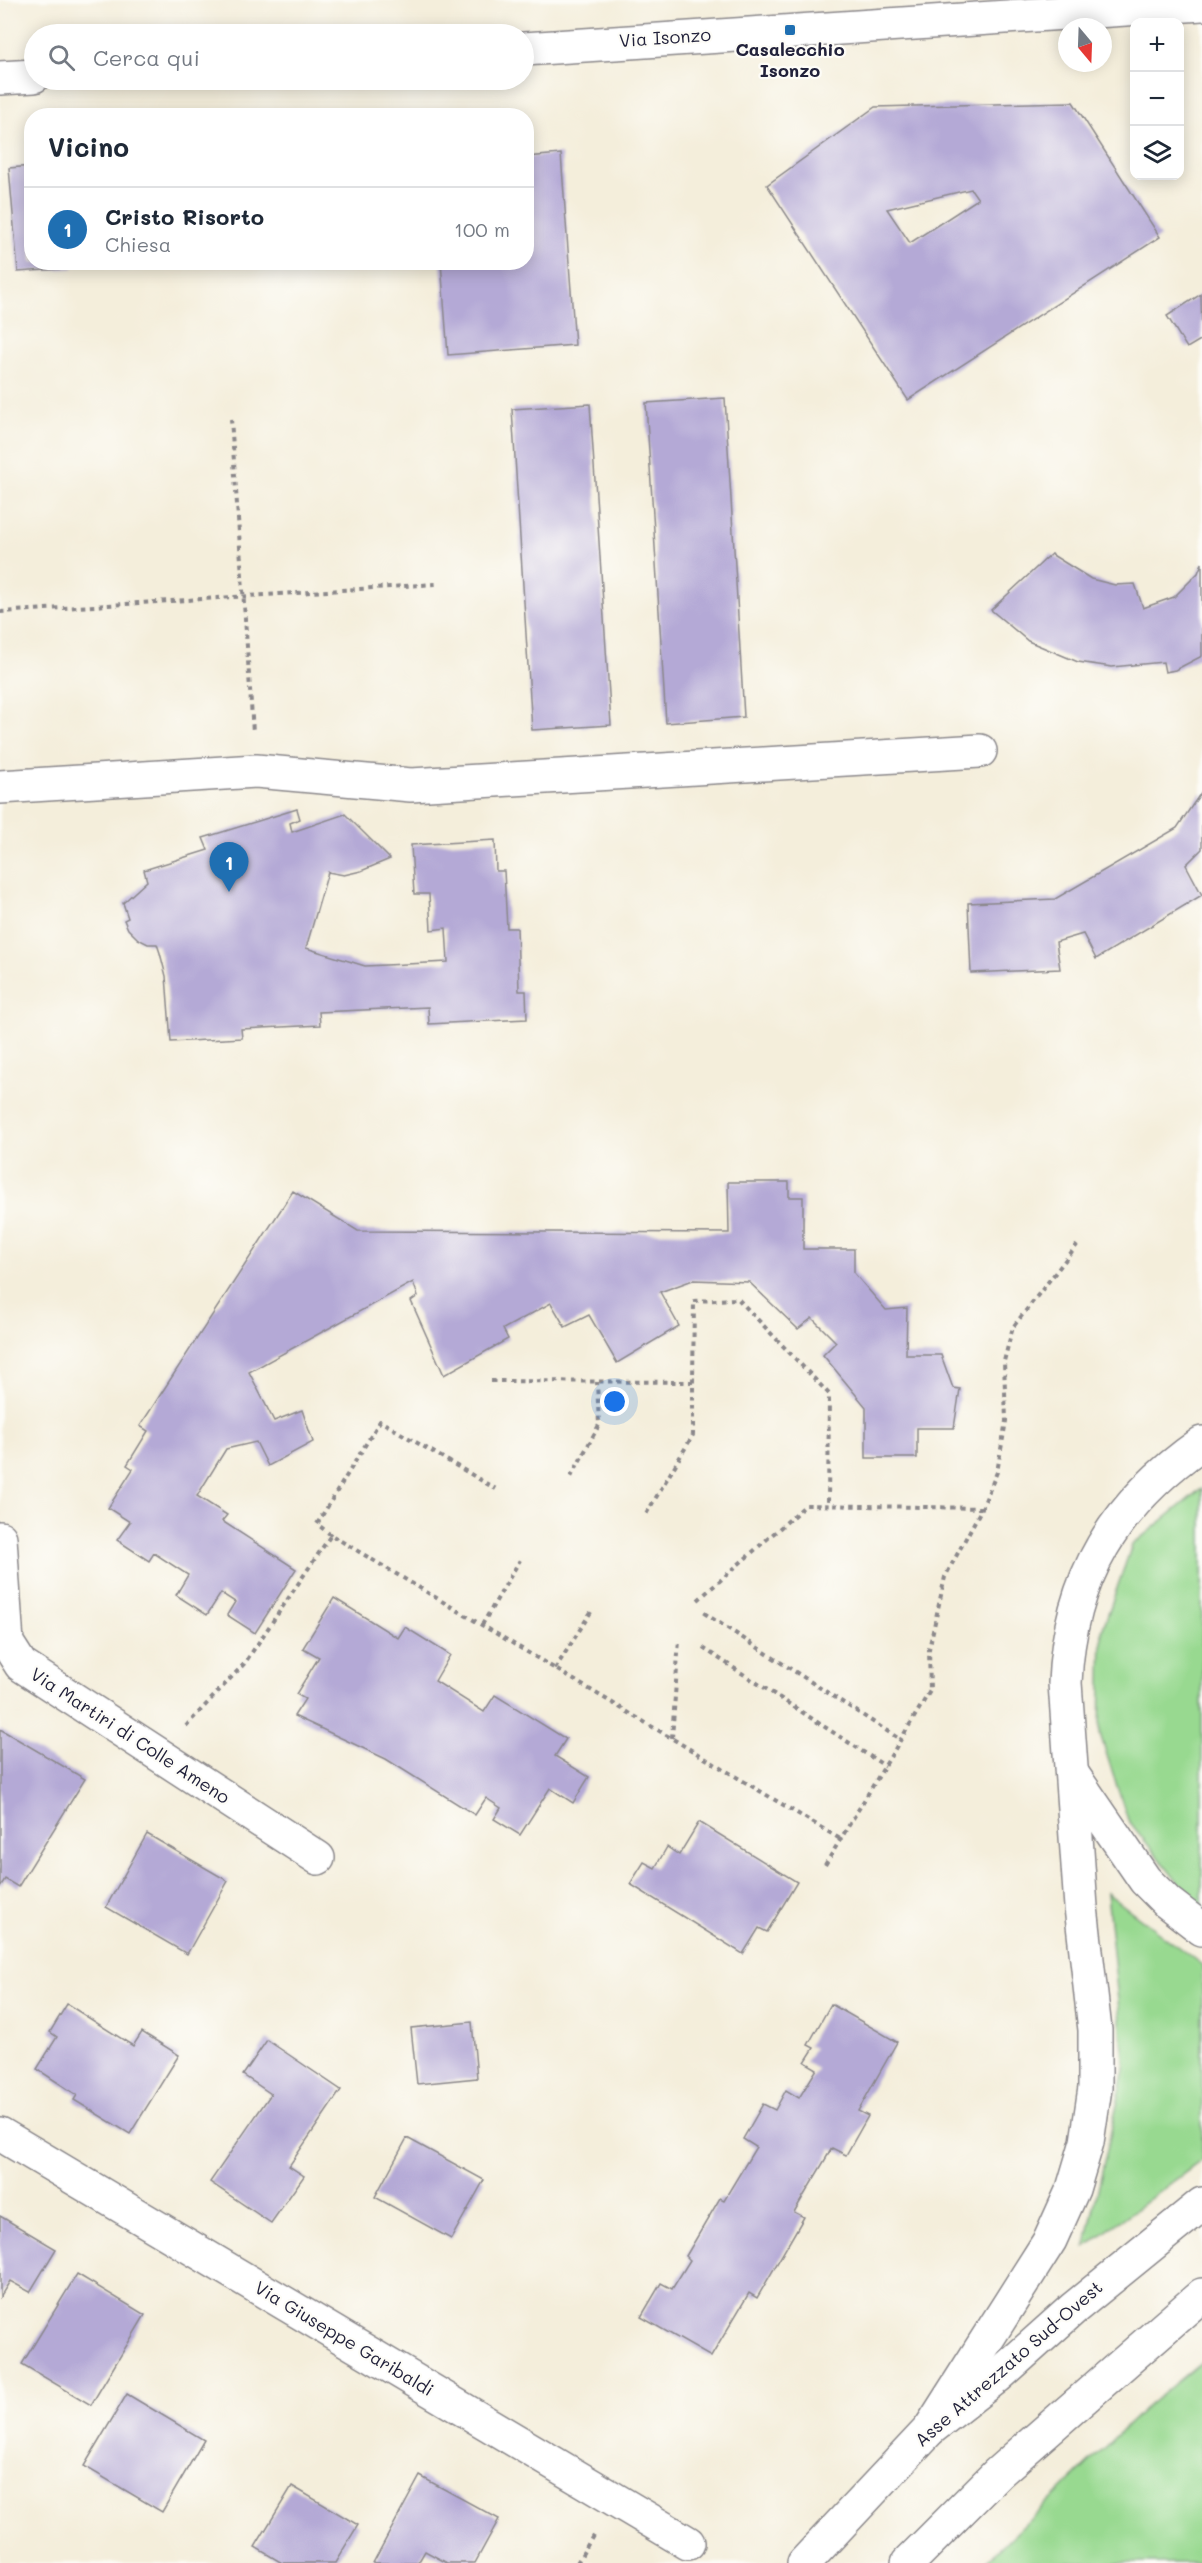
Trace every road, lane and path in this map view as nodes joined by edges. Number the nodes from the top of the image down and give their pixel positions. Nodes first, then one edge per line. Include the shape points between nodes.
1 (1202, 4) edge
2 (534, 48) edge
3 (24, 77) edge
4 (0, 78) edge
5 (231, 419) dead end
6 (436, 584) dead end
7 (244, 597) junction
8 (0, 612) edge
9 (980, 751) dead end
10 (256, 771) junction
11 (0, 787) edge
12 (1077, 1245) dead end
13 (491, 1381) dead end
14 (597, 1382) junction
15 (693, 1382) junction
16 (1202, 1443) edge
17 (571, 1477) dead end
18 (496, 1489) dead end
19 (828, 1505) junction
20 (982, 1508) junction
21 (645, 1516) dead end
22 (331, 1535) junction
23 (0, 1538) edge
24 (520, 1560) dead end
25 (698, 1600) dead end
26 (591, 1612) dead end
27 (704, 1613) dead end
28 (482, 1625) junction
29 (679, 1640) dead end
30 (703, 1648) dead end
31 (555, 1669) junction
32 (672, 1738) junction
33 (901, 1740) junction
34 (159, 1755) junction
35 (885, 1766) junction
36 (1073, 1775) junction
37 (842, 1840) dead end
38 (318, 1858) dead end
39 (825, 1865) dead end
40 (1202, 1929) edge
41 (0, 2134) edge
42 (1202, 2204) edge
43 (1202, 2295) edge
44 (930, 2429) junction
45 (688, 2543) dead end
46 (804, 2563) edge
47 (908, 2563) edge

1 - 2 main road, Via Isonzo
3 - 4 main road
5 - 7 path
6 - 7 path
7 - 8 path
7 - 10 path
9 - 10 main road via 411,785
10 - 11 main road
12 - 20 path via 1013,1327 1004,1361 1004,1432 997,1472
13 - 14 path
14 - 15 path
14 - 17 path via 598,1425
15 - 19 path via 694,1301 738,1299 829,1394
15 - 21 path via 693,1435
16 - 36 main road via 1169,1466 1135,1499 1107,1538 1083,1587 1066,1653
18 - 22 path via 380,1421 317,1524
19 - 20 path
19 - 25 path via 806,1505
20 - 33 path via 945,1577 929,1648 930,1691
22 - 28 path
22 - 34 path via 244,1664
23 - 34 main road, Via Martiri di Colle Ameno via 7,1642 21,1665
24 - 28 path
26 - 31 path
27 - 33 path
28 - 31 path
29 - 32 path
30 - 35 path
31 - 32 path
32 - 37 path
33 - 35 path
34 - 38 main road, Via Martiri di Colle Ameno
35 - 39 path
36 - 40 main road via 1145,1880
36 - 44 main road via 1081,1907 1095,2030 1095,2088 1087,2142 1073,2189 1050,2240
41 - 45 main road, Via Giuseppe Garibaldi
42 - 44 main road, Asse Attrezzato Sud-Ovest
43 - 47 main road via 998,2473
44 - 46 main road, Asse Attrezzato Sud-Ovest

